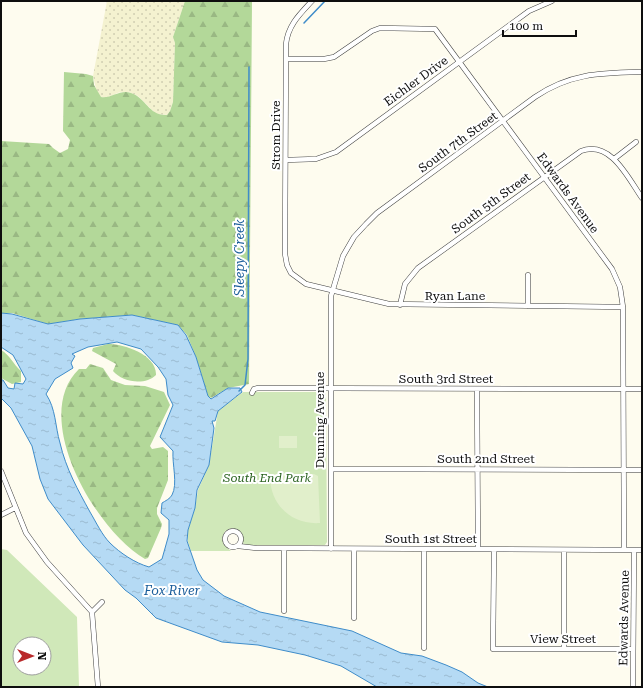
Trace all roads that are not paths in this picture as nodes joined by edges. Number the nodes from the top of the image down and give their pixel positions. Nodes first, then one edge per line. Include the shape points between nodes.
1 (312, 1) edge
2 (552, 1) edge
3 (286, 59) junction
4 (460, 62) junction
5 (642, 72) edge
6 (503, 121) junction
7 (636, 142) dead end
8 (614, 159) junction
9 (286, 160) junction
10 (544, 177) junction
11 (642, 198) edge
12 (293, 275) joint
13 (528, 275) dead end
14 (332, 291) junction
15 (400, 305) junction
16 (528, 306) junction
17 (623, 307) junction
18 (330, 388) junction
19 (477, 389) junction
20 (623, 389) junction
21 (642, 389) edge
22 (252, 393) dead end
23 (331, 469) junction
24 (477, 469) junction
25 (624, 470) junction
26 (642, 470) edge
27 (1, 471) edge
28 (15, 508) junction
29 (1, 515) edge
30 (238, 546) dead end
31 (284, 549) junction
32 (331, 549) junction
33 (354, 549) junction
34 (424, 549) junction
35 (478, 549) junction
36 (494, 550) junction
37 (564, 550) junction
38 (624, 550) junction
39 (634, 550) junction
40 (642, 550) edge
41 (102, 602) dead end
42 (284, 611) dead end
43 (92, 612) junction
44 (354, 618) dead end
45 (424, 648) dead end
46 (564, 649) junction
47 (633, 649) junction
48 (98, 687) edge
49 (633, 687) edge

1 - 3 street, Strom Drive via 289,29
2 - 4 street, Eichler Drive via 529,11
3 - 4 street, Edwards Avenue via 334,57 378,28 426,27 436,29
3 - 9 street, Strom Drive
4 - 6 street, Edwards Avenue
4 - 9 street, Eichler Drive via 333,153 313,159
5 - 6 street, South 7th Street via 585,75 568,79 537,96
6 - 10 street, Edwards Avenue
6 - 14 street, South 7th Street via 377,213 354,237 343,256
7 - 8 street
8 - 10 street, South 5th Street via 599,149 584,149
8 - 11 street, South 5th Street
9 - 12 street, Strom Drive via 285,254
10 - 15 street, South 5th Street via 414,272 404,287
10 - 17 street, Edwards Avenue via 613,272 620,287
12 - 14 street, Ryan Lane via 308,285
13 - 16 street
14 - 15 street, Ryan Lane
14 - 18 street, Dunning Avenue
15 - 16 street, Ryan Lane
16 - 17 street, Ryan Lane
17 - 20 street, Edwards Avenue
18 - 19 street, South 3rd Street
18 - 22 street, South 3rd Street via 258,388
18 - 23 street, Dunning Avenue
19 - 20 street, South 3rd Street
19 - 24 street
20 - 21 street, South 3rd Street
20 - 25 street, Edwards Avenue
23 - 24 street, South 2nd Street
23 - 32 street, Dunning Avenue
24 - 25 street, South 2nd Street
24 - 35 street
25 - 26 street, South 2nd Street
25 - 38 street, Edwards Avenue
27 - 28 street
28 - 29 street
28 - 43 street via 26,533 44,558
30 - 31 street, South 1st Street
31 - 32 street, South 1st Street
31 - 42 street
32 - 33 street, South 1st Street
33 - 34 street, South 1st Street
33 - 44 street
34 - 35 street, South 1st Street
34 - 45 street
35 - 36 street, South 1st Street
36 - 37 street, South 1st Street
36 - 46 street, View Street via 494,649
37 - 38 street, South 1st Street
37 - 46 street
38 - 39 street, South 1st Street
39 - 40 street
39 - 47 street, Edwards Avenue
41 - 43 street
43 - 48 street
46 - 47 street, View Street
47 - 49 street, Edwards Avenue

